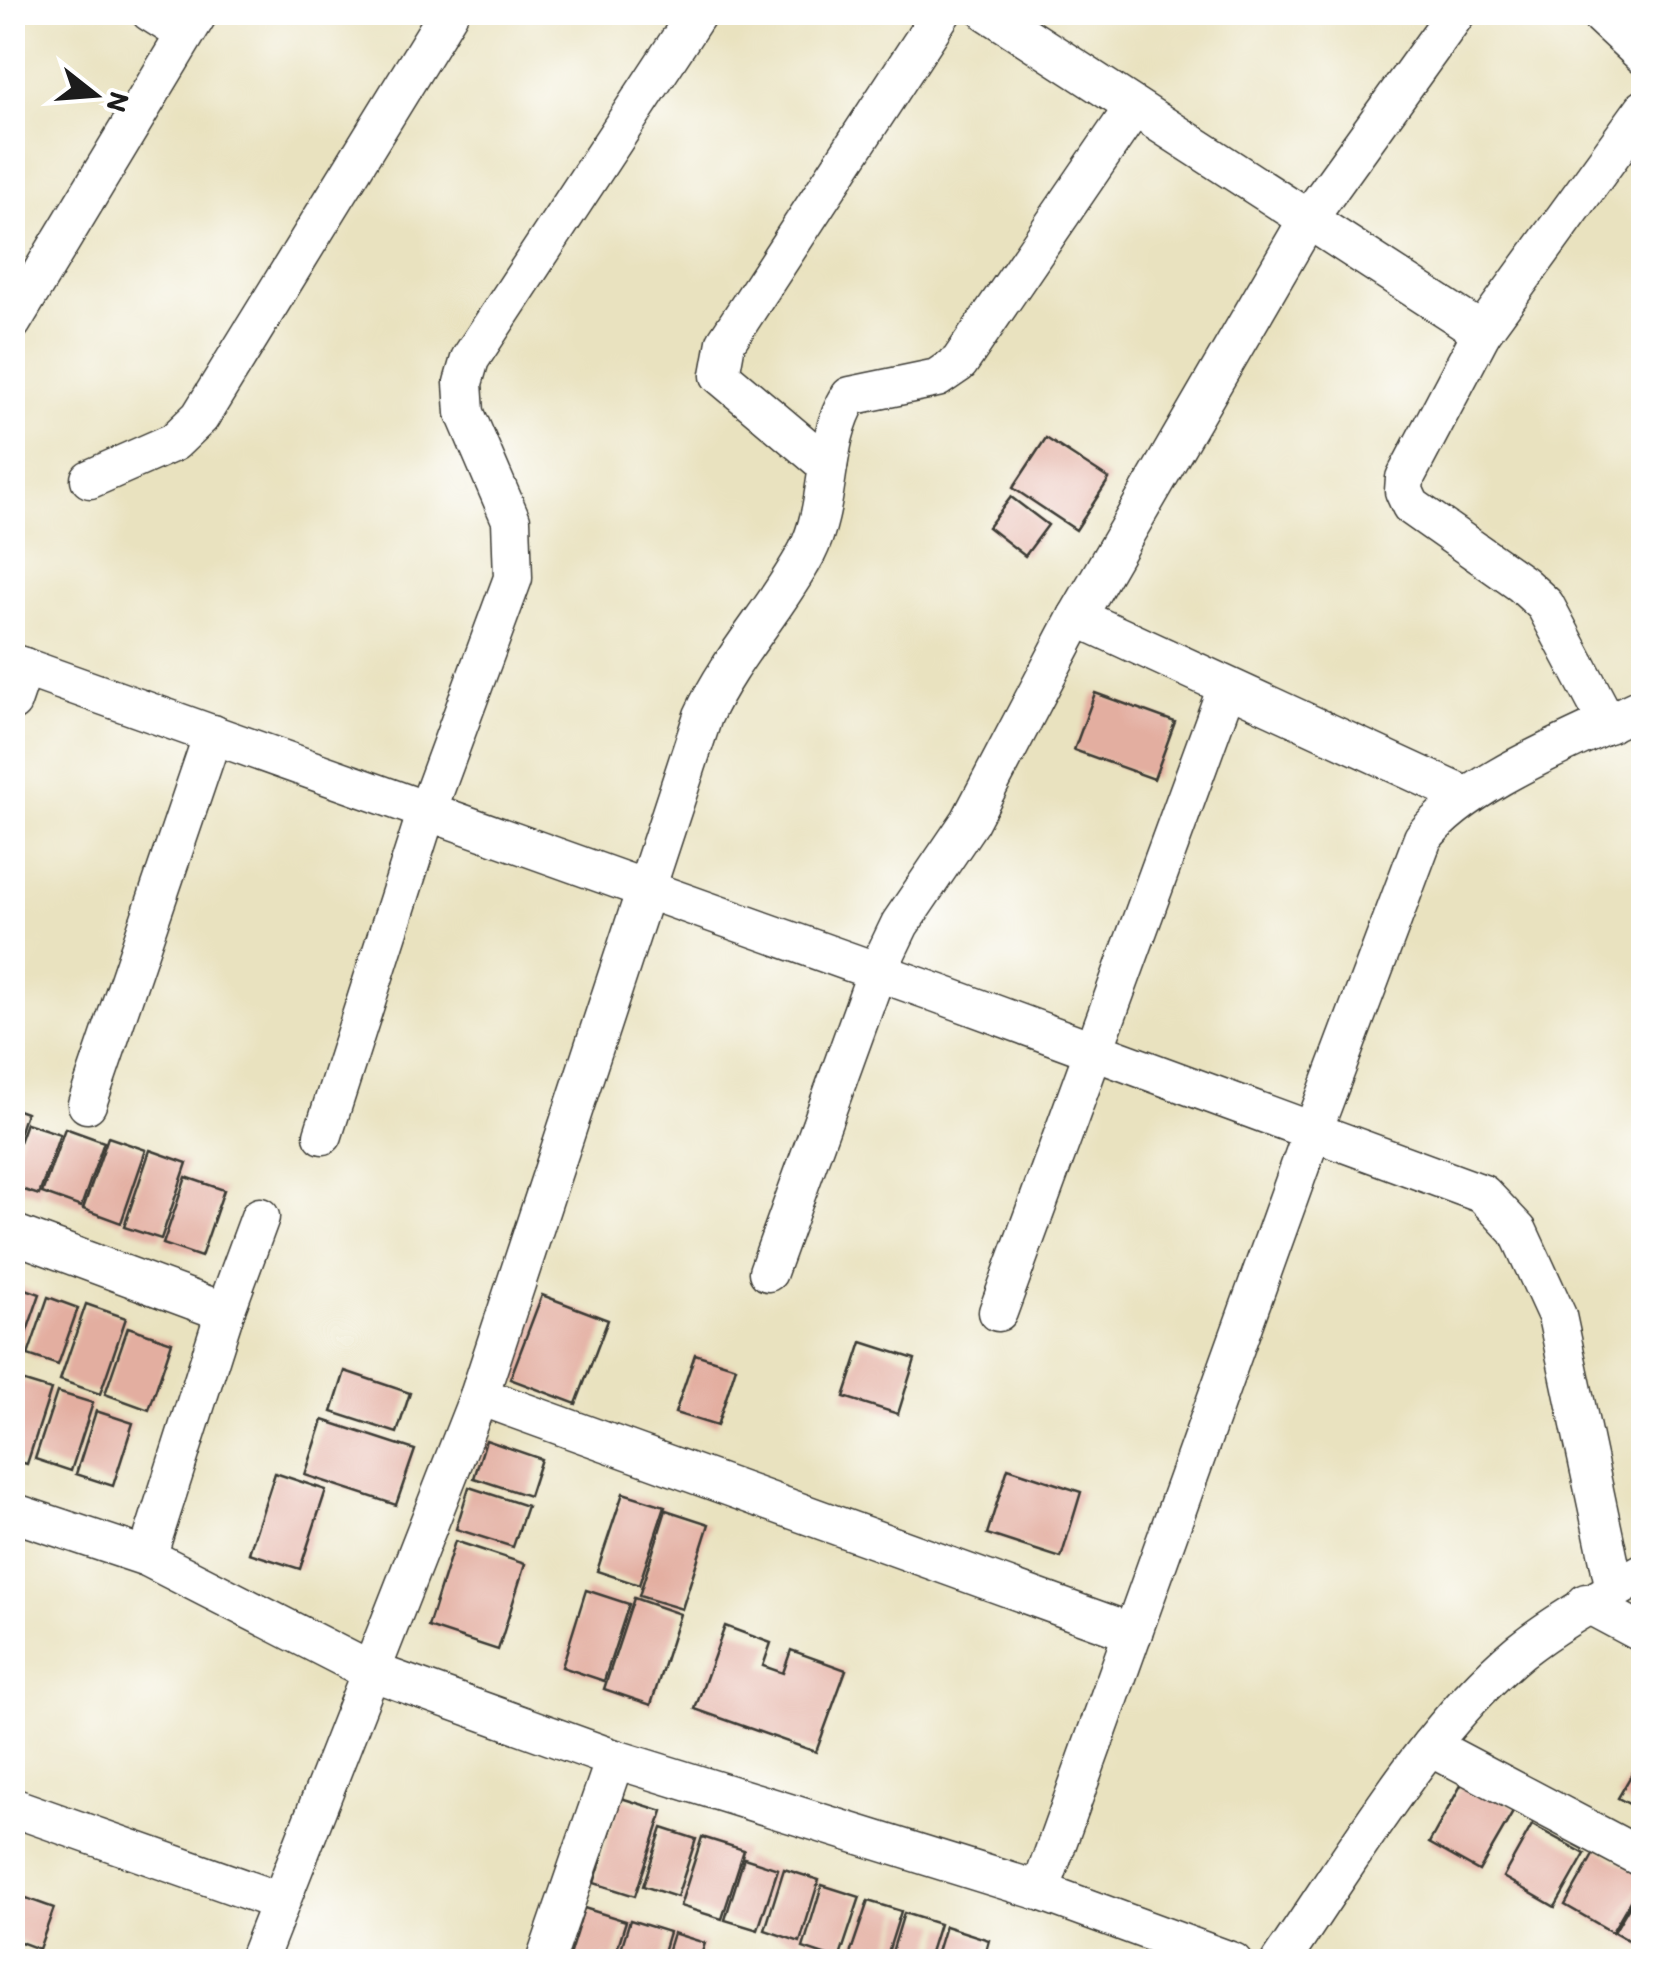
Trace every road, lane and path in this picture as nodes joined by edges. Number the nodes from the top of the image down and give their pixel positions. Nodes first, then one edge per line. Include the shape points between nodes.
1 (150, 12) edge
2 (448, 12) edge
3 (698, 12) edge
4 (942, 12) edge
5 (988, 12) edge
6 (1457, 12) edge
7 (1597, 12) edge
8 (192, 24) edge
9 (1642, 51) edge
10 (1134, 107) junction
11 (1644, 109) edge
12 (1308, 219) junction
13 (12, 322) edge
14 (1482, 332) junction
15 (828, 466) junction
16 (90, 478) dead end
17 (1077, 617) junction
18 (16, 677) edge
19 (1227, 686) junction
20 (1644, 706) edge
21 (1608, 724) junction
22 (213, 734) junction
23 (1466, 796) junction
24 (427, 811) junction
25 (644, 888) junction
26 (876, 974) junction
27 (1094, 1052) junction
28 (88, 1104) dead end
29 (1312, 1134) junction
30 (323, 1135) dead end
31 (260, 1217) dead end
32 (12, 1232) edge
33 (768, 1272) dead end
34 (225, 1312) junction
35 (998, 1312) dead end
36 (478, 1396) junction
37 (12, 1512) edge
38 (147, 1558) junction
39 (1615, 1588) edge
40 (1133, 1632) junction
41 (1644, 1634) edge
42 (368, 1670) junction
43 (1430, 1746) junction
44 (614, 1759) junction
45 (12, 1807) edge
46 (1644, 1860) edge
47 (1040, 1891) junction
48 (278, 1901) junction
49 (257, 1962) edge
50 (545, 1962) edge
51 (1233, 1962) edge
52 (1280, 1962) edge

1 - 8 street
2 - 16 street via 200,417 174,442
3 - 24 street via 470,360 465,413 511,520 513,578
4 - 15 street via 721,357 720,375
5 - 10 street
6 - 12 street
7 - 9 street
8 - 13 street
10 - 12 street
10 - 15 street via 959,363 937,378 850,396 838,417
11 - 14 street
12 - 14 street
12 - 17 street
14 - 21 street via 1404,492 1411,506 1545,605
15 - 25 street via 808,550 720,680
17 - 19 street
17 - 26 street via 1004,761 900,924
18 - 22 street
19 - 23 street
19 - 27 street
20 - 21 street
21 - 23 street
22 - 24 street
22 - 28 street
23 - 29 street via 1423,838
24 - 25 street
24 - 30 street
25 - 26 street
25 - 36 street
26 - 27 street
26 - 33 street
27 - 29 street
27 - 35 street
29 - 39 street via 1484,1194 1518,1231 1557,1316
29 - 40 street
31 - 34 street
32 - 34 street
34 - 38 street
36 - 40 street
36 - 42 street
37 - 38 street
38 - 42 street
39 - 41 street
39 - 43 street via 1518,1653
40 - 47 street
42 - 44 street
42 - 48 street
43 - 46 street
43 - 52 street
44 - 47 street
44 - 50 street
45 - 48 street
47 - 51 street
48 - 49 street

